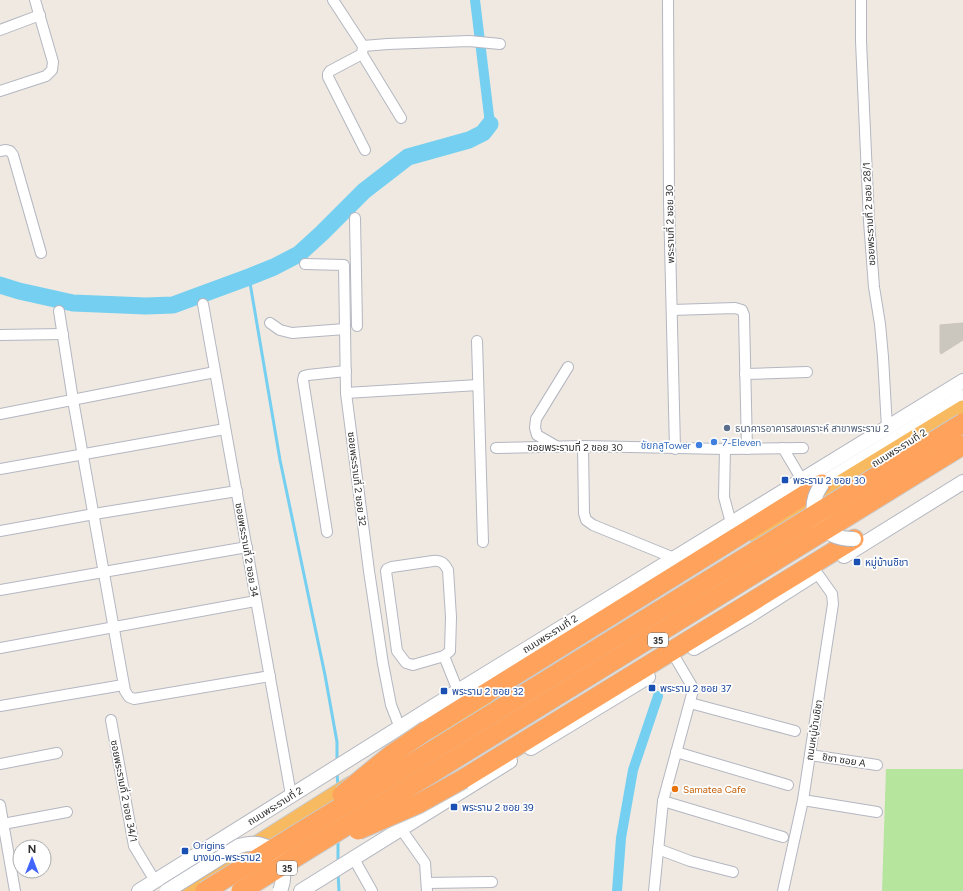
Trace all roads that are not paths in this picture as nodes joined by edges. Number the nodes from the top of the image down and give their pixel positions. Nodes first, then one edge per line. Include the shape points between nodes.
1 (35, 0) edge
2 (333, 0) edge
3 (668, 0) edge
4 (861, 0) edge
5 (40, 15) junction
6 (0, 30) edge
7 (500, 44) dead end
8 (362, 50) junction
9 (0, 91) edge
10 (401, 118) dead end
11 (365, 150) dead end
12 (0, 151) edge
13 (355, 218) dead end
14 (42, 253) dead end
15 (305, 264) dead end
16 (344, 279) junction
17 (356, 279) junction
18 (203, 304) dead end
19 (672, 310) junction
20 (59, 311) dead end
21 (270, 323) dead end
22 (357, 326) dead end
23 (345, 329) junction
24 (63, 334) junction
25 (0, 335) edge
26 (477, 342) dead end
27 (568, 367) dead end
28 (346, 371) junction
29 (215, 372) junction
30 (807, 372) dead end
31 (745, 374) junction
32 (963, 380) edge
33 (478, 385) junction
34 (346, 393) junction
35 (963, 397) edge
36 (73, 400) junction
37 (963, 409) edge
38 (0, 414) edge
39 (963, 423) edge
40 (887, 428) junction
41 (225, 430) junction
42 (963, 445) edge
43 (556, 446) junction
44 (583, 446) junction
45 (496, 448) dead end
46 (675, 448) junction
47 (747, 448) junction
48 (783, 448) junction
49 (803, 448) dead end
50 (725, 449) junction
51 (963, 451) edge
52 (84, 455) junction
53 (0, 469) edge
54 (963, 472) edge
55 (802, 480) junction
56 (963, 482) edge
57 (822, 484) junction
58 (236, 491) junction
59 (94, 514) junction
60 (731, 523) junction
61 (0, 531) edge
62 (327, 532) dead end
63 (854, 539) junction
64 (483, 542) dead end
65 (247, 547) junction
66 (674, 558) junction
67 (104, 572) junction
68 (817, 572) junction
69 (0, 590) edge
70 (256, 601) junction
71 (113, 627) junction
72 (0, 648) edge
73 (444, 656) junction
74 (676, 658) junction
75 (270, 676) junction
76 (123, 685) junction
77 (458, 691) junction
78 (690, 703) junction
79 (0, 706) edge
80 (111, 720) dead end
81 (400, 728) junction
82 (795, 731) dead end
83 (676, 752) junction
84 (57, 753) dead end
85 (810, 755) junction
86 (0, 764) edge
87 (877, 765) dead end
88 (788, 785) dead end
89 (291, 795) junction
90 (803, 800) junction
91 (663, 801) junction
92 (0, 805) edge
93 (67, 812) dead end
94 (877, 812) dead end
95 (3, 824) junction
96 (401, 830) junction
97 (783, 837) dead end
98 (283, 842) junction
99 (658, 849) junction
100 (294, 859) junction
101 (351, 860) junction
102 (733, 872) dead end
103 (155, 881) junction
104 (492, 882) dead end
105 (427, 887) edge
106 (15, 891) edge
107 (139, 891) edge
108 (167, 891) edge
109 (183, 891) edge
110 (205, 891) edge
111 (241, 891) edge
112 (250, 891) edge
113 (280, 891) edge
114 (301, 891) edge
115 (372, 891) edge
116 (654, 891) edge
117 (783, 891) edge

1 - 5 street
2 - 8 street
3 - 19 street, พระรามที่ 2 ซอย 30
4 - 40 street, ซอยพระรามที่ 2 ซอย 28/1 via 869,221 883,357
5 - 6 street
5 - 9 street via 53,62 52,70 46,76
7 - 8 street via 469,41 388,44
8 - 10 street
8 - 11 street via 330,71 328,77
12 - 14 street via 10,151 13,155
13 - 17 street
15 - 16 street, ซอยพระรามที่ 2 ซอย 32 via 344,265
16 - 17 street
16 - 23 street, ซอยพระรามที่ 2 ซอย 32
17 - 22 street
18 - 29 street, ซอยพระรามที่ 2 ซอย 34
19 - 31 street via 742,310
19 - 46 street, พระรามที่ 2 ซอย 30
20 - 24 street
21 - 23 street via 280,330 292,333
23 - 28 street, ซอยพระรามที่ 2 ซอย 32
24 - 25 street
24 - 36 street
26 - 33 street
27 - 43 street via 536,419 534,428 537,435
28 - 34 street, ซอยพระรามที่ 2 ซอย 32
28 - 62 street via 308,375 304,376 303,380
29 - 36 street
29 - 41 street, ซอยพระรามที่ 2 ซอย 34
30 - 31 street
31 - 47 street
32 - 40 main road, ถนนพระรามที่ 2
33 - 34 street
33 - 64 street
34 - 81 street, ซอยพระรามที่ 2 ซอย 32 via 383,664 391,705
35 - 57 main road
36 - 38 street
36 - 52 street
37 - 109 highway, ถนนพระรามที่ 2 via 634,610 460,721 353,783
39 - 98 highway, bridge
40 - 55 main road, ถนนพระรามที่ 2
41 - 52 street
41 - 58 street, ซอยพระรามที่ 2 ซอย 34
42 - 100 highway, bridge
43 - 44 street, ซอยพระรามที่ 2 ซอย 30
43 - 45 street, ซอยพระรามที่ 2 ซอย 30
44 - 46 street, ซอยพระรามที่ 2 ซอย 30
44 - 66 street via 586,520
46 - 50 street, ซอยพระรามที่ 2 ซอย 30
47 - 48 street, ซอยพระรามที่ 2 ซอย 30
47 - 50 street, ซอยพระรามที่ 2 ซอย 30
48 - 49 street, ซอยพระรามที่ 2 ซอย 30
48 - 55 street
50 - 60 street via 724,497
51 - 112 highway, 35
52 - 53 street
52 - 59 street
54 - 63 main road
55 - 60 main road, ถนนพระรามที่ 2
56 - 68 main road, 35
57 - 63 main road, bridge via 814,503 818,522 824,530 833,535
57 - 98 highway, bridge via 415,738
58 - 59 street
58 - 65 street, ซอยพระรามที่ 2 ซอย 34
59 - 61 street
59 - 67 street
60 - 66 main road, ถนนพระรามที่ 2
63 - 100 highway, bridge via 438,794
65 - 67 street
65 - 70 street, ซอยพระรามที่ 2 ซอย 34
66 - 77 main road, ถนนพระรามที่ 2
67 - 69 street
67 - 71 street
68 - 74 main road, 35
68 - 85 street, ถนนหมู่บ้านชิชา via 832,594 833,604
70 - 71 street
70 - 75 street, ซอยพระรามที่ 2 ซอย 34
71 - 72 street
71 - 76 street
73 - 73 street via 413,665 406,663 400,656 397,651 387,569 433,561 445,564 448,570 451,649 450,653
73 - 77 street
74 - 78 street via 693,688
74 - 96 main road, 35
75 - 76 street via 134,699 124,691
75 - 89 street, ซอยพระรามที่ 2 ซอย 34
76 - 79 street
77 - 81 main road, ถนนพระรามที่ 2
78 - 82 street
78 - 83 street
80 - 103 street, ซอยพระรามที่ 2 ซอย 34/1 via 134,846
81 - 89 main road, ถนนพระรามที่ 2
83 - 88 street
83 - 91 street
84 - 86 street
85 - 87 street, ชิชา ซอย A
85 - 90 street, ถนนหมู่บ้านชิชา
89 - 103 main road, ถนนพระรามที่ 2
90 - 94 street
90 - 117 street, ถนนหมู่บ้านชิชา
91 - 97 street
91 - 99 street
92 - 95 street
93 - 95 street
95 - 106 street
96 - 101 main road, 35
96 - 105 street via 425,863
98 - 110 highway, bridge
99 - 102 street via 690,861
99 - 116 street
100 - 111 highway, bridge
101 - 114 main road, 35
101 - 115 street
103 - 107 main road, ถนนพระรามที่ 2
104 - 105 street
108 - 113 main road, bridge via 239,846 252,844 268,847 279,857 284,870

